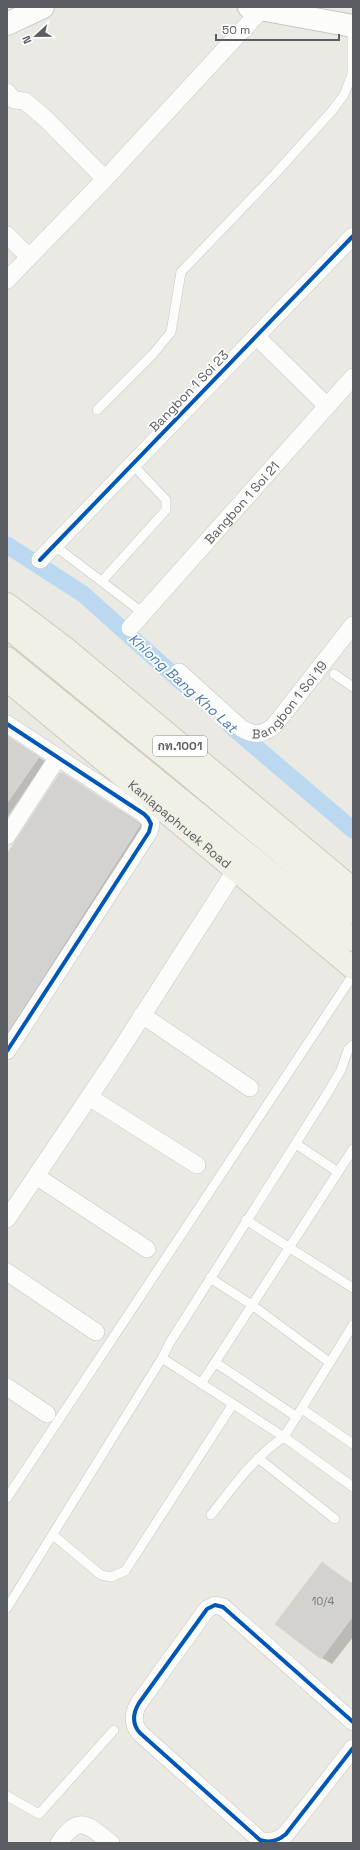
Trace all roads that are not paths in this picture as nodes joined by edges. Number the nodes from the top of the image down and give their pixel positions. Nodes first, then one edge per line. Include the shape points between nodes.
1 (43, 7) edge
2 (256, 8) edge
3 (292, 11) edge
4 (7, 24) edge
5 (353, 26) edge
6 (9, 100) edge
7 (105, 179) junction
8 (7, 235) edge
9 (353, 236) edge
10 (29, 257) junction
11 (7, 280) edge
12 (256, 336) junction
13 (353, 377) edge
14 (327, 406) junction
15 (97, 410) dead end
16 (132, 464) junction
17 (55, 546) junction
18 (40, 560) dead end
19 (102, 581) junction
20 (7, 604) edge
21 (143, 614) junction
22 (353, 625) edge
23 (7, 627) edge
24 (130, 628) dead end
25 (7, 658) edge
26 (180, 672) dead end
27 (334, 674) dead end
28 (7, 680) edge
29 (353, 687) edge
30 (7, 724) edge
31 (58, 757) junction
32 (7, 836) edge
33 (235, 871) junction
34 (353, 889) edge
35 (353, 913) edge
36 (353, 940) edge
37 (353, 968) edge
38 (353, 975) edge
39 (142, 1015) junction
40 (353, 1045) edge
41 (7, 1051) edge
42 (345, 1060) junction
43 (353, 1065) edge
44 (250, 1088) dead end
45 (89, 1097) junction
46 (296, 1144) junction
47 (353, 1149) edge
48 (197, 1165) dead end
49 (338, 1172) junction
50 (36, 1176) junction
51 (7, 1219) edge
52 (246, 1220) junction
53 (290, 1247) junction
54 (147, 1249) dead end
55 (7, 1272) edge
56 (210, 1278) junction
57 (353, 1288) edge
58 (252, 1305) junction
59 (353, 1325) edge
60 (96, 1332) dead end
61 (162, 1358) junction
62 (330, 1362) junction
63 (216, 1363) junction
64 (201, 1384) junction
65 (7, 1387) edge
66 (233, 1404) junction
67 (299, 1413) junction
68 (48, 1414) dead end
69 (284, 1437) junction
70 (353, 1444) edge
71 (258, 1458) junction
72 (353, 1487) edge
73 (7, 1498) edge
74 (211, 1515) dead end
75 (335, 1520) dead end
76 (53, 1534) junction
77 (7, 1608) edge
78 (353, 1722) edge
79 (114, 1730) dead end
80 (353, 1748) edge
81 (7, 1796) edge
82 (59, 1843) edge
83 (111, 1843) edge

1 - 4 main road
2 - 3 main road
2 - 7 street
3 - 5 main road
5 - 15 lane via 352,74 344,95 275,174 181,272 171,332 153,354
6 - 7 street via 25,101
7 - 10 street
8 - 10 street
9 - 12 street, Bangbon 1 Soi 23
10 - 11 street
12 - 14 street
12 - 16 street, Bangbon 1 Soi 23
13 - 14 street, Bangbon 1 Soi 21
14 - 21 street, Bangbon 1 Soi 21
16 - 17 street, Bangbon 1 Soi 23
16 - 19 lane via 166,500 166,510
17 - 18 street, Bangbon 1 Soi 23
17 - 19 lane
19 - 21 lane
20 - 34 main road, กท.1001 via 64,647
21 - 24 street, Bangbon 1 Soi 21
22 - 26 street, Bangbon 1 Soi 19 via 273,727 258,735 241,728
23 - 35 main road, กท.1001
25 - 36 main road, Kanlapaphruek Road / กท.1001
27 - 29 lane
28 - 33 main road, Kanlapaphruek Road
30 - 31 street
31 - 32 street
31 - 41 street via 144,814 151,824 149,832
33 - 37 main road, Kanlapaphruek Road
33 - 39 street
38 - 73 lane
39 - 44 street
39 - 45 street
40 - 42 lane via 348,1050
42 - 43 lane
42 - 46 lane
45 - 48 street
45 - 50 street
46 - 49 lane
46 - 52 lane
47 - 49 lane
49 - 53 lane
50 - 51 street
50 - 54 street
52 - 53 lane
52 - 56 lane
53 - 57 lane
53 - 58 lane
55 - 60 street
56 - 58 lane
56 - 61 lane
58 - 62 lane
58 - 63 lane
59 - 62 lane
61 - 64 lane
61 - 76 lane
62 - 67 lane
63 - 64 lane
63 - 67 lane
64 - 66 lane
65 - 68 street
66 - 69 lane
66 - 76 lane via 125,1571 111,1576 101,1575
67 - 69 lane
67 - 70 lane
69 - 71 lane
69 - 72 lane
71 - 74 lane
71 - 75 lane
76 - 77 lane
78 - 80 street via 223,1607 215,1605 207,1609 139,1703 134,1715 140,1733 264,1841 276,1840 286,1834
79 - 81 lane via 39,1814
82 - 83 street via 68,1830 86,1824

